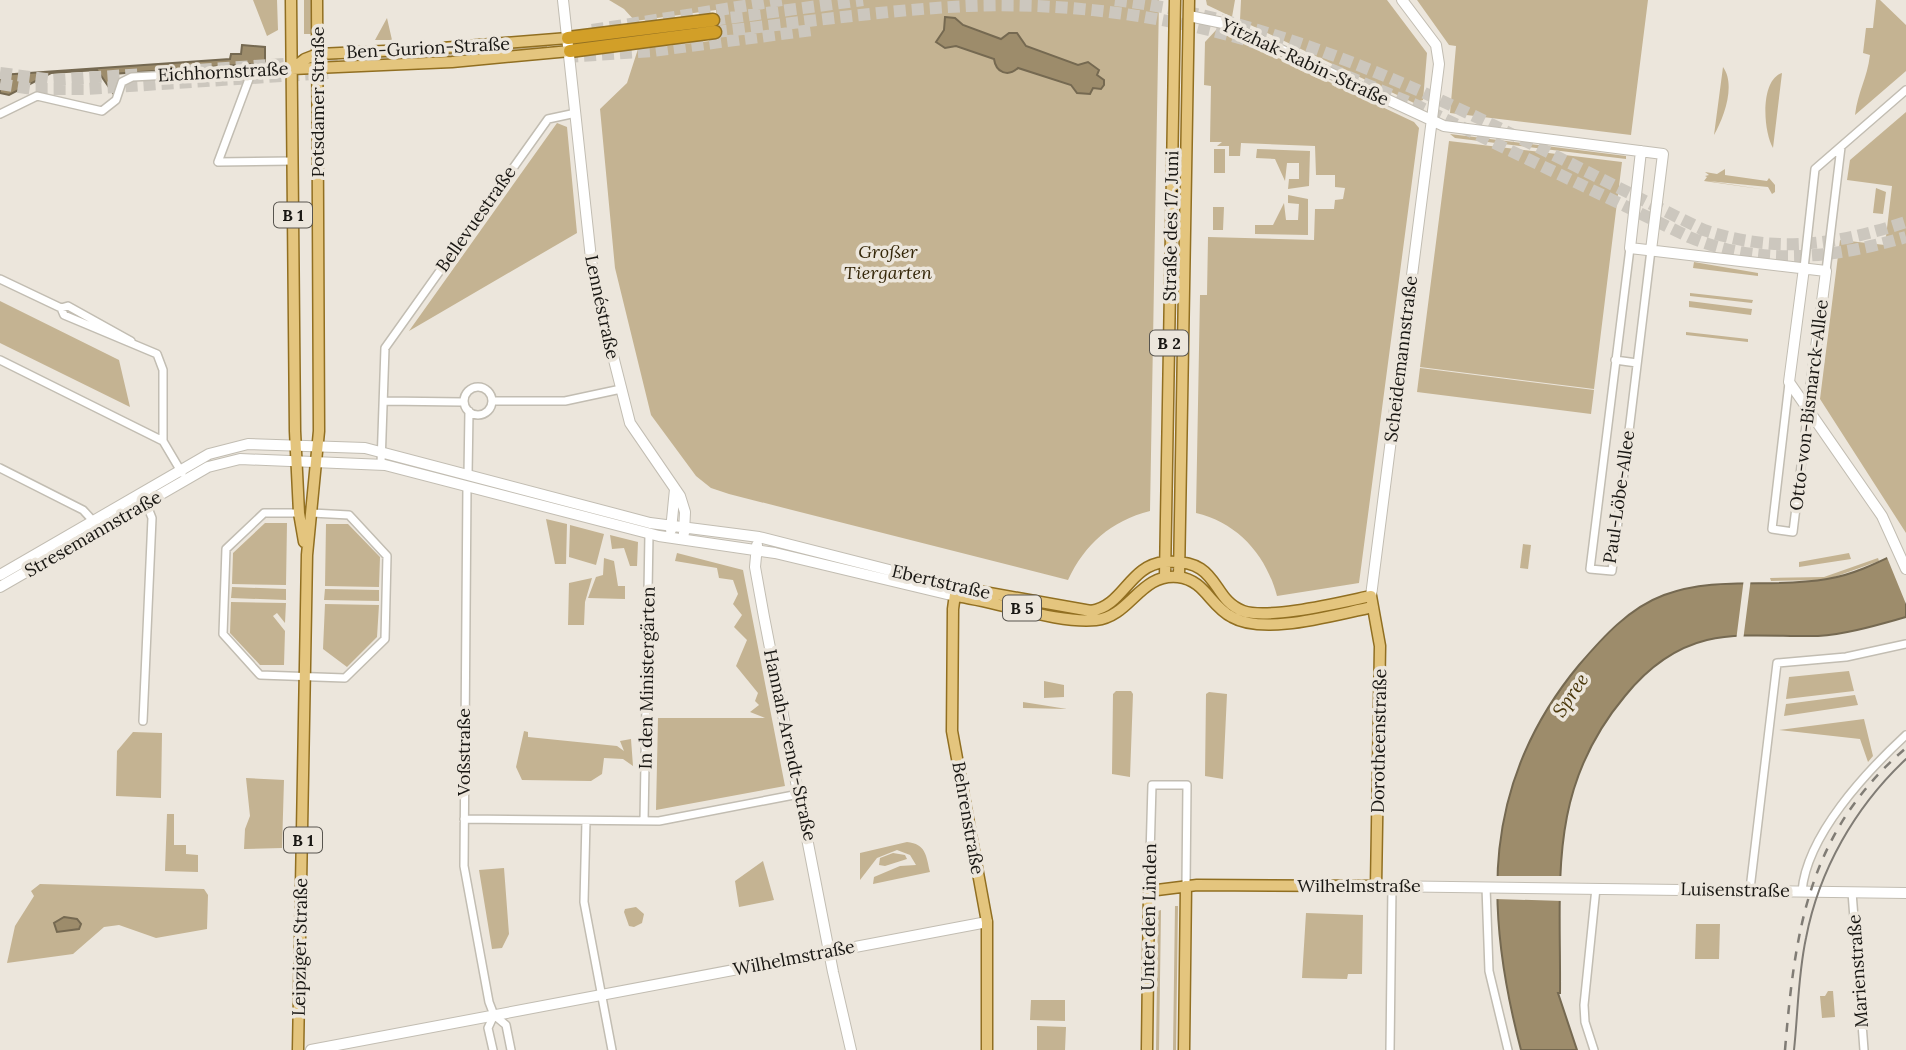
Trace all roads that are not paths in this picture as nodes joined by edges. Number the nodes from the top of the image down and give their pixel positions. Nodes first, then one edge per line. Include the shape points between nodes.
1 (291, 0) edge
2 (317, 0) edge
3 (563, 0) edge
4 (1175, 0) edge
5 (1189, 0) edge
6 (1402, 0) edge
7 (1174, 15) junction
8 (1189, 16) junction
9 (714, 26) tunnel mouth
10 (569, 44) junction
11 (318, 54) junction
12 (318, 68) junction
13 (292, 69) junction
14 (248, 72) junction
15 (1906, 90) edge
16 (576, 113) junction
17 (0, 114) edge
18 (1432, 122) junction
19 (1841, 147) junction
20 (1641, 151) junction
21 (1663, 154) joint
22 (293, 161) junction
23 (1630, 248) junction
24 (1651, 250) junction
25 (1804, 268) junction
26 (1826, 271) junction
27 (0, 279) edge
28 (0, 360) edge
29 (1615, 360) junction
30 (1637, 363) junction
31 (1790, 382) junction
32 (621, 389) junction
33 (385, 401) junction
34 (494, 401) junction
35 (463, 402) junction
36 (1808, 408) junction
37 (469, 411) junction
38 (163, 441) junction
39 (296, 445) junction
40 (318, 447) junction
41 (382, 459) junction
42 (298, 461) junction
43 (316, 461) junction
44 (0, 468) edge
45 (183, 475) junction
46 (467, 481) junction
47 (674, 485) junction
48 (146, 503) junction
49 (299, 513) junction
50 (312, 513) junction
51 (97, 525) junction
52 (671, 526) junction
53 (684, 527) junction
54 (649, 534) junction
55 (759, 537) junction
56 (670, 538) junction
57 (684, 540) junction
58 (63, 545) junction
59 (757, 551) junction
60 (307, 555) junction
61 (1165, 562) junction
62 (1179, 562) junction
63 (1906, 569) edge
64 (0, 575) edge
65 (1165, 577) junction
66 (1179, 577) junction
67 (0, 587) edge
68 (956, 591) junction
69 (1372, 602) junction
70 (1906, 644) edge
71 (306, 677) junction
72 (143, 721) dead end
73 (1906, 735) edge
74 (799, 794) junction
75 (464, 819) junction
76 (586, 821) junction
77 (644, 821) junction
78 (1186, 886) junction
79 (1376, 886) junction
80 (1392, 886) junction
81 (1489, 887) junction
82 (1563, 887) joint
83 (1596, 888) junction
84 (1750, 890) junction
85 (1149, 891) junction
86 (1802, 891) junction
87 (1852, 892) junction
88 (1906, 893) edge
89 (987, 922) junction
90 (830, 952) junction
91 (602, 994) junction
92 (494, 1015) junction
93 (298, 1050) edge
94 (311, 1050) edge
95 (493, 1050) edge
96 (511, 1050) edge
97 (612, 1050) edge
98 (851, 1050) edge
99 (987, 1050) edge
100 (1147, 1050) edge
101 (1184, 1050) edge
102 (1390, 1050) edge
103 (1508, 1050) edge
104 (1594, 1050) edge
105 (1864, 1050) edge

1 - 13 main road, Potsdamer Straße / B 1
2 - 11 main road, Potsdamer Straße / B 1
3 - 10 main road, Lennéstraße
4 - 7 main road, Straße des 17. Juni / B 2
5 - 8 main road, Straße des 17. Juni / B 2
6 - 18 main road, Scheidemannstraße via 1439,53
7 - 8 street, Yitzhak-Rabin-Straße
7 - 61 main road, Straße des 17. Juni / B 2
8 - 18 main road, Yitzhak-Rabin-Straße via 1223,23
8 - 62 main road, Straße des 17. Juni / B 2
9 - 10 highway
10 - 11 main road, Ben-Gurion-Straße
10 - 12 main road, Ben-Gurion-Straße via 452,62
10 - 16 main road, Lennéstraße
11 - 12 main road, Potsdamer Straße / B 1
11 - 13 main road, Ben-Gurion-Straße
12 - 13 main road, Eichhornstraße
12 - 40 main road, Potsdamer Straße / B 1
13 - 14 street, Eichhornstraße
13 - 22 main road, Potsdamer Straße / B 1
14 - 17 street, Eichhornstraße via 127,78 114,103 104,110 37,96
14 - 22 street via 218,162
15 - 19 street
16 - 32 main road, Lennéstraße via 591,265
16 - 33 street, Bellevuestraße via 548,119 388,344
18 - 20 main road, Yitzhak-Rabin-Straße
18 - 69 main road, Scheidemannstraße
19 - 25 street, Otto-von-Bismarck-Allee via 1815,169
19 - 26 street, Otto-von-Bismarck-Allee
20 - 21 main road, Yitzhak-Rabin-Straße
20 - 23 main road, Paul-Löbe-Allee
21 - 24 main road, Paul-Löbe-Allee
22 - 39 main road, Potsdamer Straße / B 1
23 - 24 main road
23 - 29 street, Paul-Löbe-Allee
24 - 25 main road
24 - 30 street, Paul-Löbe-Allee
25 - 26 main road
25 - 31 main road, Otto-von-Bismarck-Allee
26 - 36 main road, Otto-von-Bismarck-Allee
27 - 38 street via 116,339 153,351 162,360
28 - 38 street
29 - 30 street
29 - 30 street, Paul-Löbe-Allee via 1590,569 1612,572
31 - 36 main road
31 - 36 street, Otto-von-Bismarck-Allee via 1772,529 1793,532
32 - 34 street via 565,401
32 - 47 main road, Lennéstraße via 631,426
33 - 35 street
33 - 41 street
34 - 35 street via 487,391 476,389 464,394
34 - 37 street via 487,411
35 - 37 street
36 - 63 main road via 1894,540
37 - 46 street, Voßstraße
38 - 45 street
39 - 40 main road
39 - 42 main road, B 1
39 - 45 main road via 234,446 209,454
40 - 41 main road via 365,448
40 - 43 main road, B 1
41 - 43 main road
41 - 46 main road, Ebertstraße
42 - 43 main road
42 - 45 main road via 228,460
42 - 49 main road, B 1
43 - 50 main road, B 1
44 - 51 street via 83,510
45 - 48 main road, Stresemannstraße
45 - 51 main road, Stresemannstraße
46 - 52 main road, Ebertstraße
46 - 54 main road, Ebertstraße
46 - 75 street, Voßstraße
47 - 52 main road
47 - 53 main road, Lennéstraße via 684,507
48 - 51 main road, Stresemannstraße
48 - 72 street via 152,518
49 - 60 main road, B 1
49 - 71 street via 264,513 226,549 222,632 260,675
50 - 60 main road, B 1
50 - 71 street via 349,515 386,553 386,635 349,676
51 - 58 main road, Stresemannstraße
52 - 53 main road, Ebertstraße
52 - 56 main road
53 - 55 main road, Ebertstraße
53 - 57 main road
54 - 56 main road, Ebertstraße
54 - 77 street, In den Ministergärten
55 - 59 main road, Hannah-Arendt-Straße
55 - 68 main road, Ebertstraße
56 - 57 main road, Ebertstraße
57 - 59 main road, Ebertstraße
58 - 64 main road, Stresemannstraße
58 - 67 main road, Stresemannstraße
59 - 68 main road, Ebertstraße
59 - 74 main road, Hannah-Arendt-Straße via 755,568
60 - 71 main road, B 1
61 - 62 main road, Ebertstraße
61 - 65 main road, Straße des 17. Juni / B 2
61 - 68 main road, Ebertstraße / B 5 via 1141,569 1111,603 1091,611
62 - 66 main road, Straße des 17. Juni
62 - 69 main road, Ebertstraße via 1208,574 1230,603 1247,612
65 - 66 main road
65 - 68 main road, Ebertstraße / B 5 via 1148,583 1114,614 1096,620
66 - 69 main road via 1203,589 1233,618 1251,624 1296,621
68 - 89 main road, Behrenstraße via 952,731
69 - 79 main road, Dorotheenstraße via 1380,646
70 - 84 street via 1830,659 1777,663
71 - 93 main road, Leipziger Straße / B 1
73 - 86 street via 1871,768 1837,813 1810,863
74 - 77 street
74 - 90 main road, Hannah-Arendt-Straße
75 - 76 street
75 - 92 street, Voßstraße via 464,866
76 - 77 street
76 - 91 street via 584,902
78 - 79 main road, Wilhelmstraße
78 - 85 main road, Wilhelmstraße
78 - 85 street, Unter den Linden via 1187,785 1152,785
78 - 101 main road, Unter den Linden
79 - 80 main road, Wilhelmstraße
80 - 81 main road, Wilhelmstraße
80 - 102 street
81 - 82 main road, Wilhelmstraße
81 - 103 street via 1489,971
82 - 83 main road, Luisenstraße
83 - 84 main road, Luisenstraße
83 - 104 street via 1584,1005
84 - 86 main road, Luisenstraße
85 - 100 main road, Unter den Linden
86 - 87 main road, Luisenstraße
87 - 88 main road, Luisenstraße
87 - 105 street, Marienstraße
89 - 90 main road, Wilhelmstraße
89 - 99 main road, Behrenstraße
90 - 91 main road, Wilhelmstraße
90 - 98 main road, Hannah-Arendt-Straße
91 - 92 main road, Wilhelmstraße
91 - 97 street
92 - 94 main road, Wilhelmstraße
92 - 95 street via 488,1028
92 - 96 street via 506,1025

